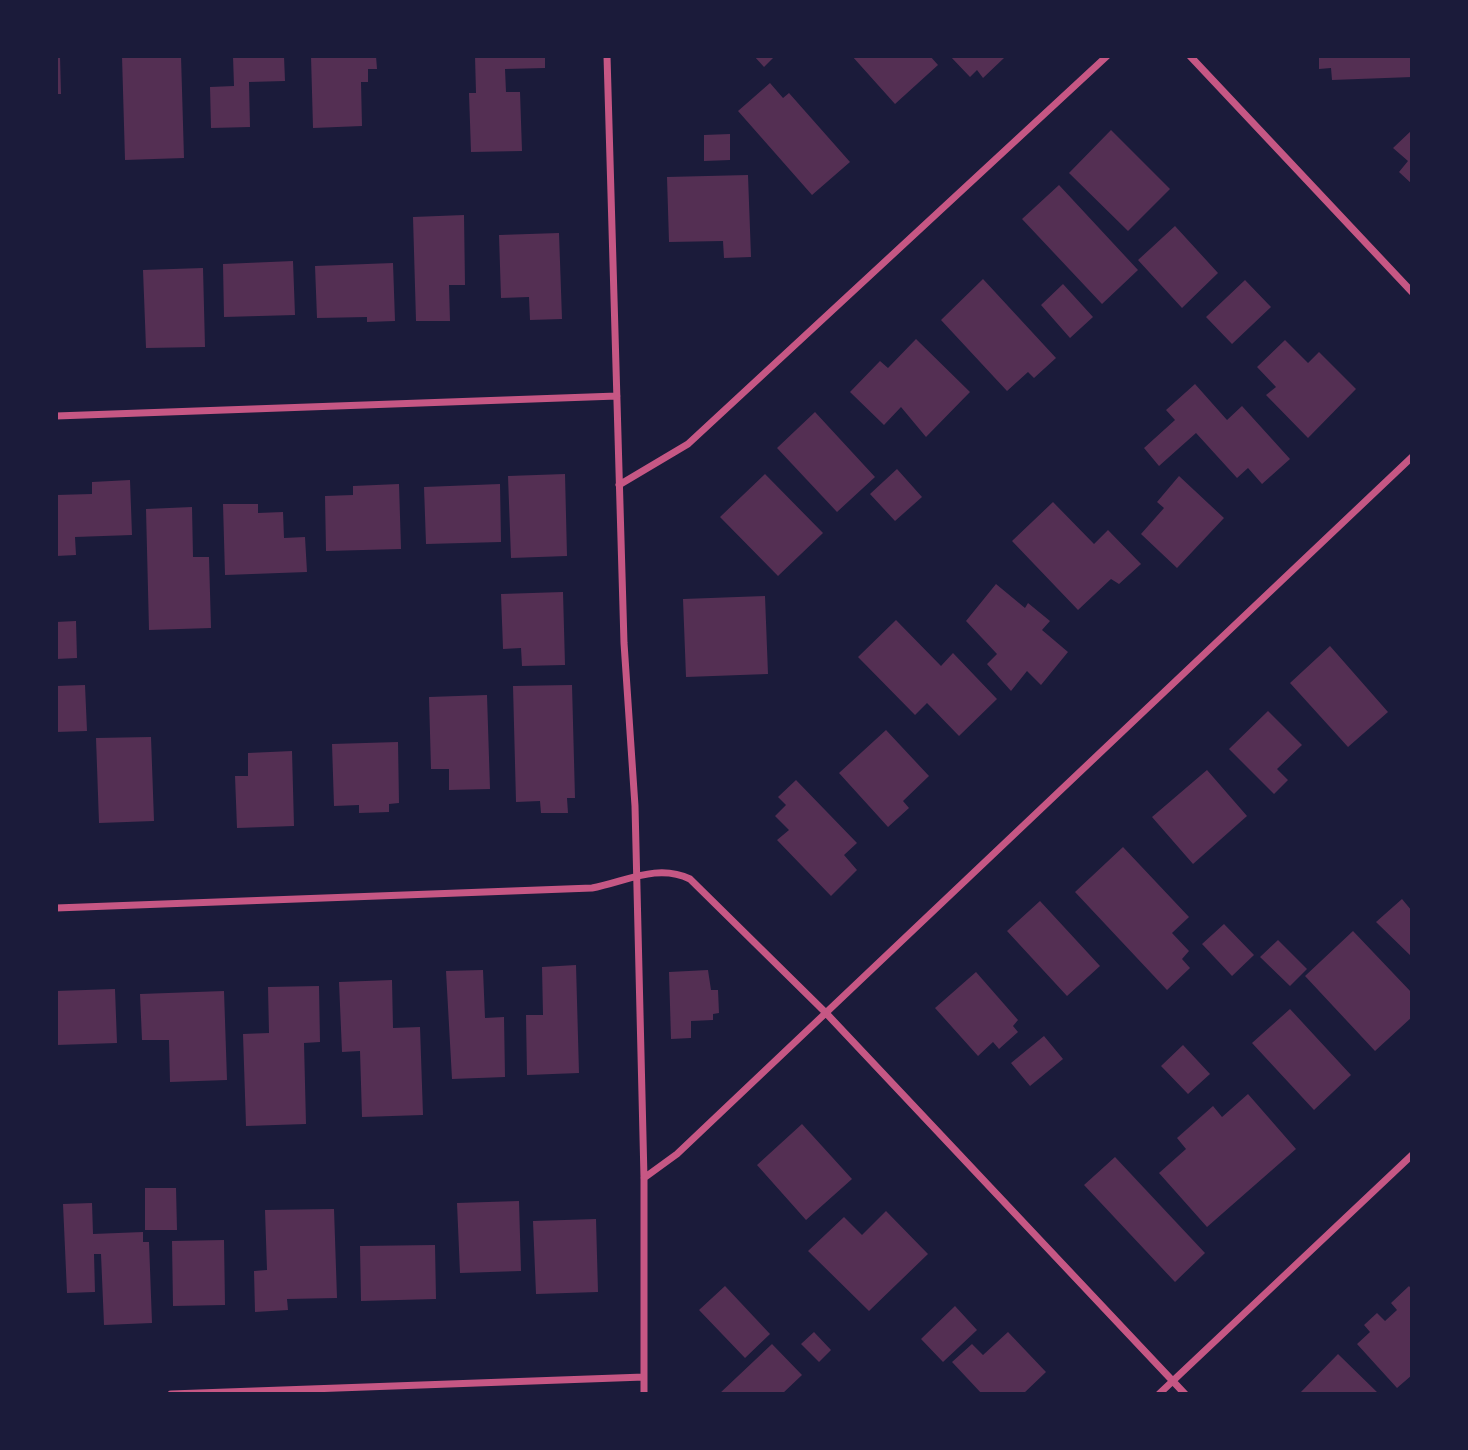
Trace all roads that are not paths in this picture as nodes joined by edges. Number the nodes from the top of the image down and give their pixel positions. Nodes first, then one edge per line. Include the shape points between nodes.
1 (607, 56) edge
2 (1107, 56) edge
3 (1190, 56) edge
4 (1412, 292) edge
5 (617, 396) junction
6 (56, 416) edge
7 (1412, 457) edge
8 (619, 485) junction
9 (637, 875) junction
10 (56, 908) edge
11 (825, 1012) junction
12 (1412, 1155) edge
13 (644, 1178) junction
14 (644, 1377) junction
15 (1173, 1381) junction
16 (171, 1394) edge
17 (644, 1394) edge
18 (1159, 1394) edge
19 (1185, 1394) edge

1 - 5 street
2 - 8 street via 688,444
3 - 4 street
5 - 6 street
5 - 8 street
7 - 11 street
8 - 9 street
9 - 10 street via 592,888
9 - 11 street via 662,872 690,879
9 - 13 street
11 - 13 street via 677,1154
11 - 15 street
12 - 15 street
13 - 14 street
14 - 16 street
14 - 17 street
15 - 18 street
15 - 19 street

